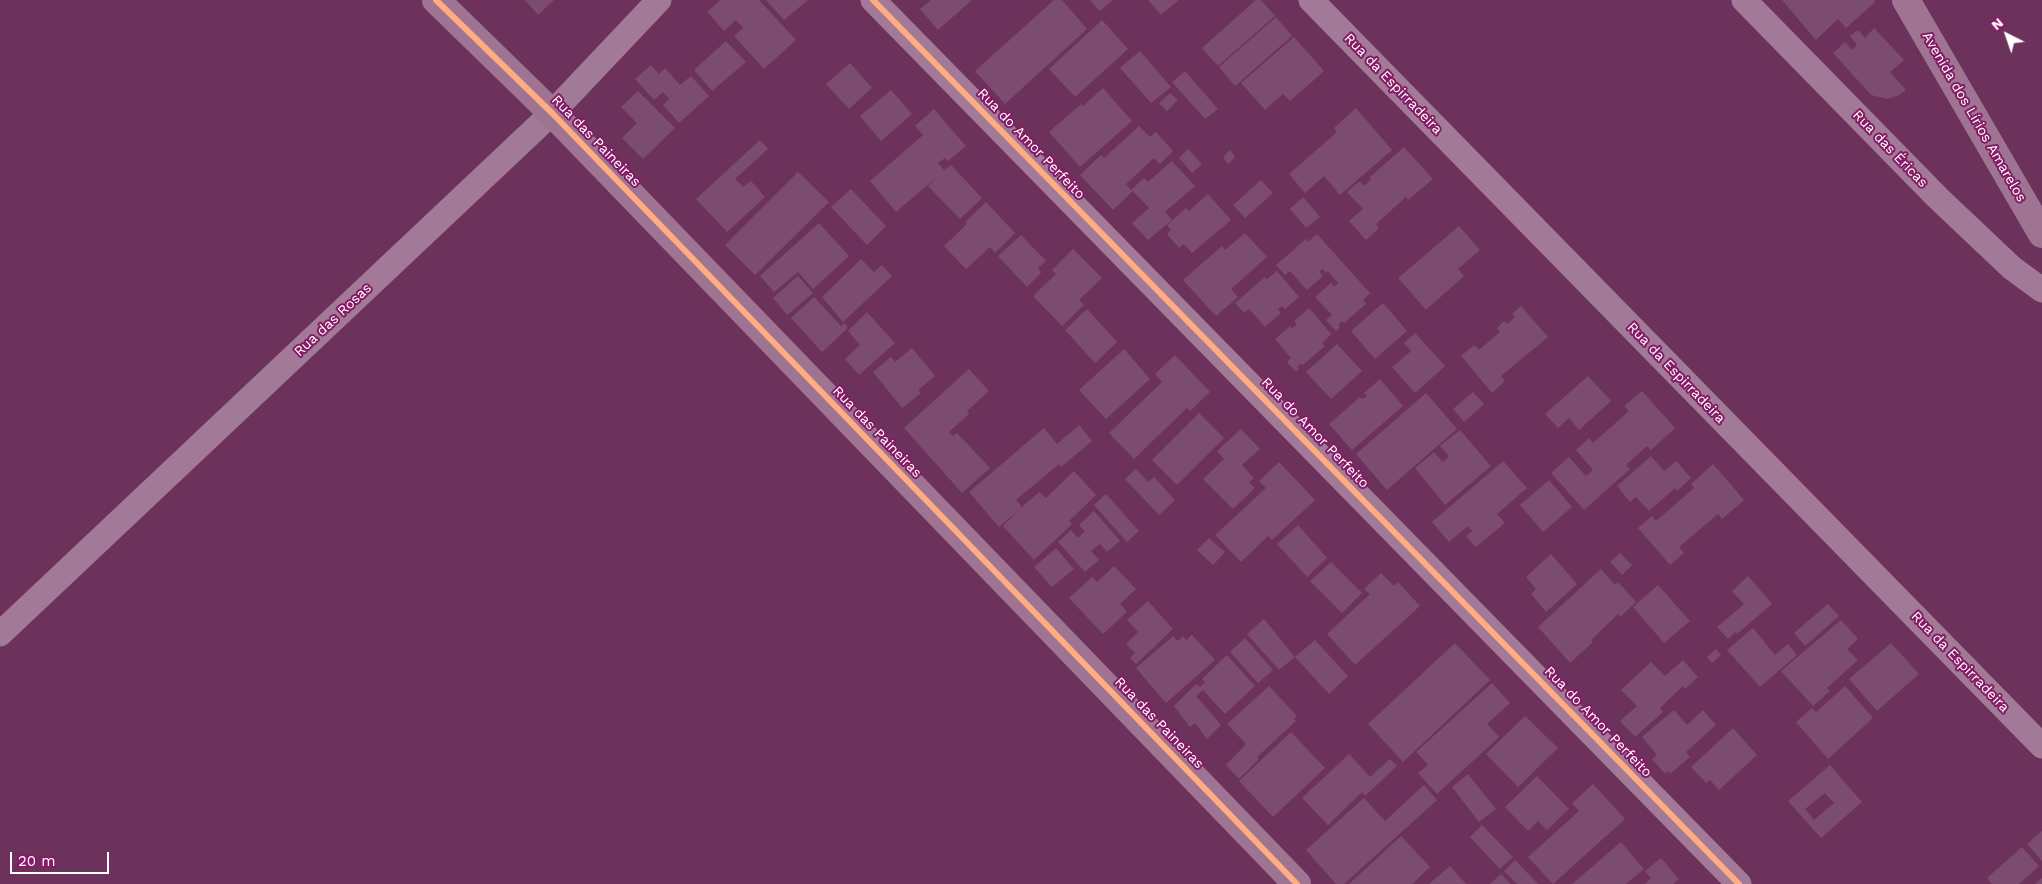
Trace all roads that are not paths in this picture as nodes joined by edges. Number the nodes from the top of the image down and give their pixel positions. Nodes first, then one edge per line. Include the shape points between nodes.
1 (436, 0) edge
2 (659, 0) edge
3 (873, 0) edge
4 (1311, 0) edge
5 (1744, 0) edge
6 (1906, 0) edge
7 (552, 114) junction
8 (2042, 234) edge
9 (2042, 290) edge
10 (0, 634) edge
11 (2042, 746) edge
12 (1297, 884) edge
13 (1739, 884) edge

1 - 7 street, Rua das Paineiras
2 - 7 street, Rua das Rosas
3 - 13 street, Rua do Amor Perfeito
4 - 11 street, Rua da Espirradeira
5 - 9 street, Rua das Éricas via 1938,198 2012,268
6 - 8 street, Avenida dos Lírios Amarelos
7 - 10 street, Rua das Rosas
7 - 12 street, Rua das Paineiras

